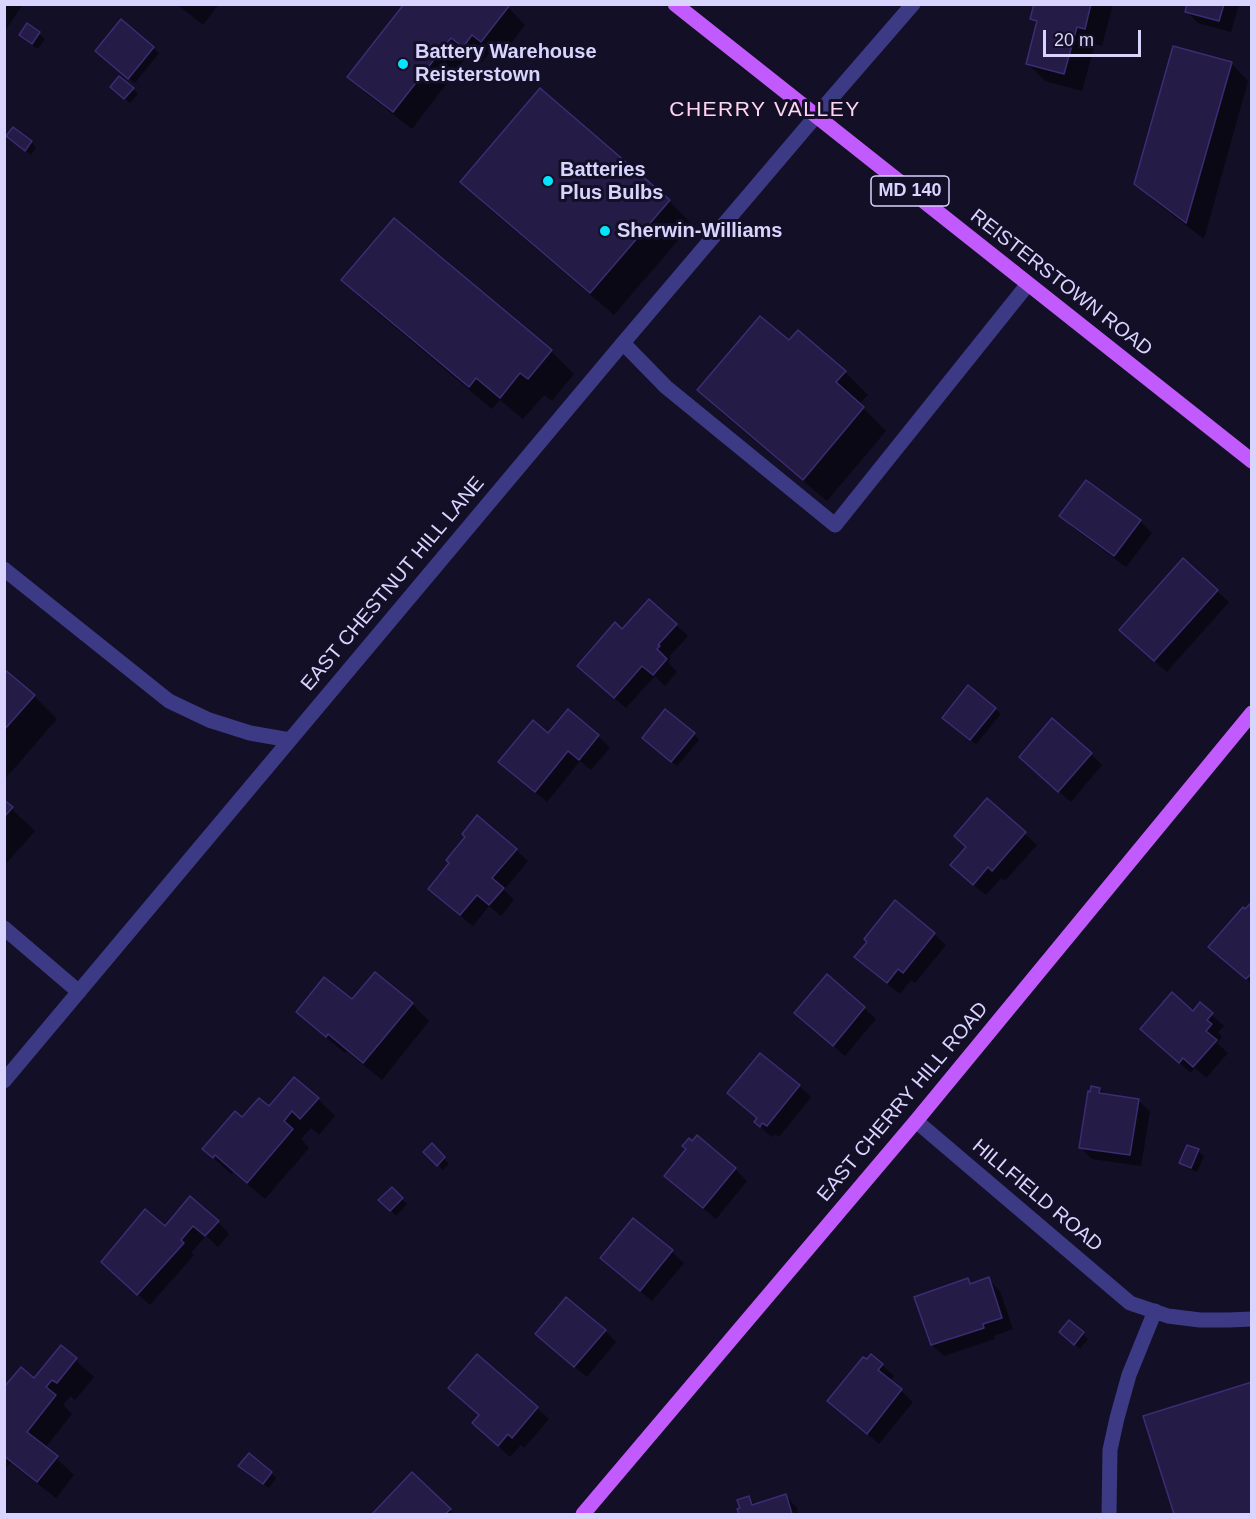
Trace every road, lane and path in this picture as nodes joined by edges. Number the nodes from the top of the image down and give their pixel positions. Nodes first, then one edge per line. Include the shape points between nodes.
1 (675, 4) edge
2 (911, 6) edge
3 (816, 116) junction
4 (1028, 284) junction
5 (623, 343) junction
6 (1251, 461) edge
7 (4, 569) edge
8 (1251, 713) edge
9 (290, 740) junction
10 (4, 928) edge
11 (80, 992) junction
12 (4, 1081) edge
13 (916, 1121) junction
14 (1155, 1311) junction
15 (1251, 1319) edge
16 (583, 1515) edge
17 (1109, 1515) edge

1 - 3 main road, REISTERSTOWN ROAD / MD 140
2 - 3 street, EAST CHESTNUT HILL LANE
3 - 4 main road, REISTERSTOWN ROAD / MD 140
3 - 5 street, EAST CHESTNUT HILL LANE
4 - 5 street via 835,525 666,387
4 - 6 main road, REISTERSTOWN ROAD / MD 140
5 - 9 street, EAST CHESTNUT HILL LANE
7 - 9 street via 170,701 209,720
8 - 13 main road, EAST CHERRY HILL ROAD
9 - 11 street, EAST CHESTNUT HILL LANE
10 - 11 street
11 - 12 street, EAST CHESTNUT HILL LANE
13 - 14 street, HILLFIELD ROAD via 1130,1303
13 - 16 main road, EAST CHERRY HILL ROAD
14 - 15 street via 1200,1320
14 - 17 street via 1129,1375 1110,1450

